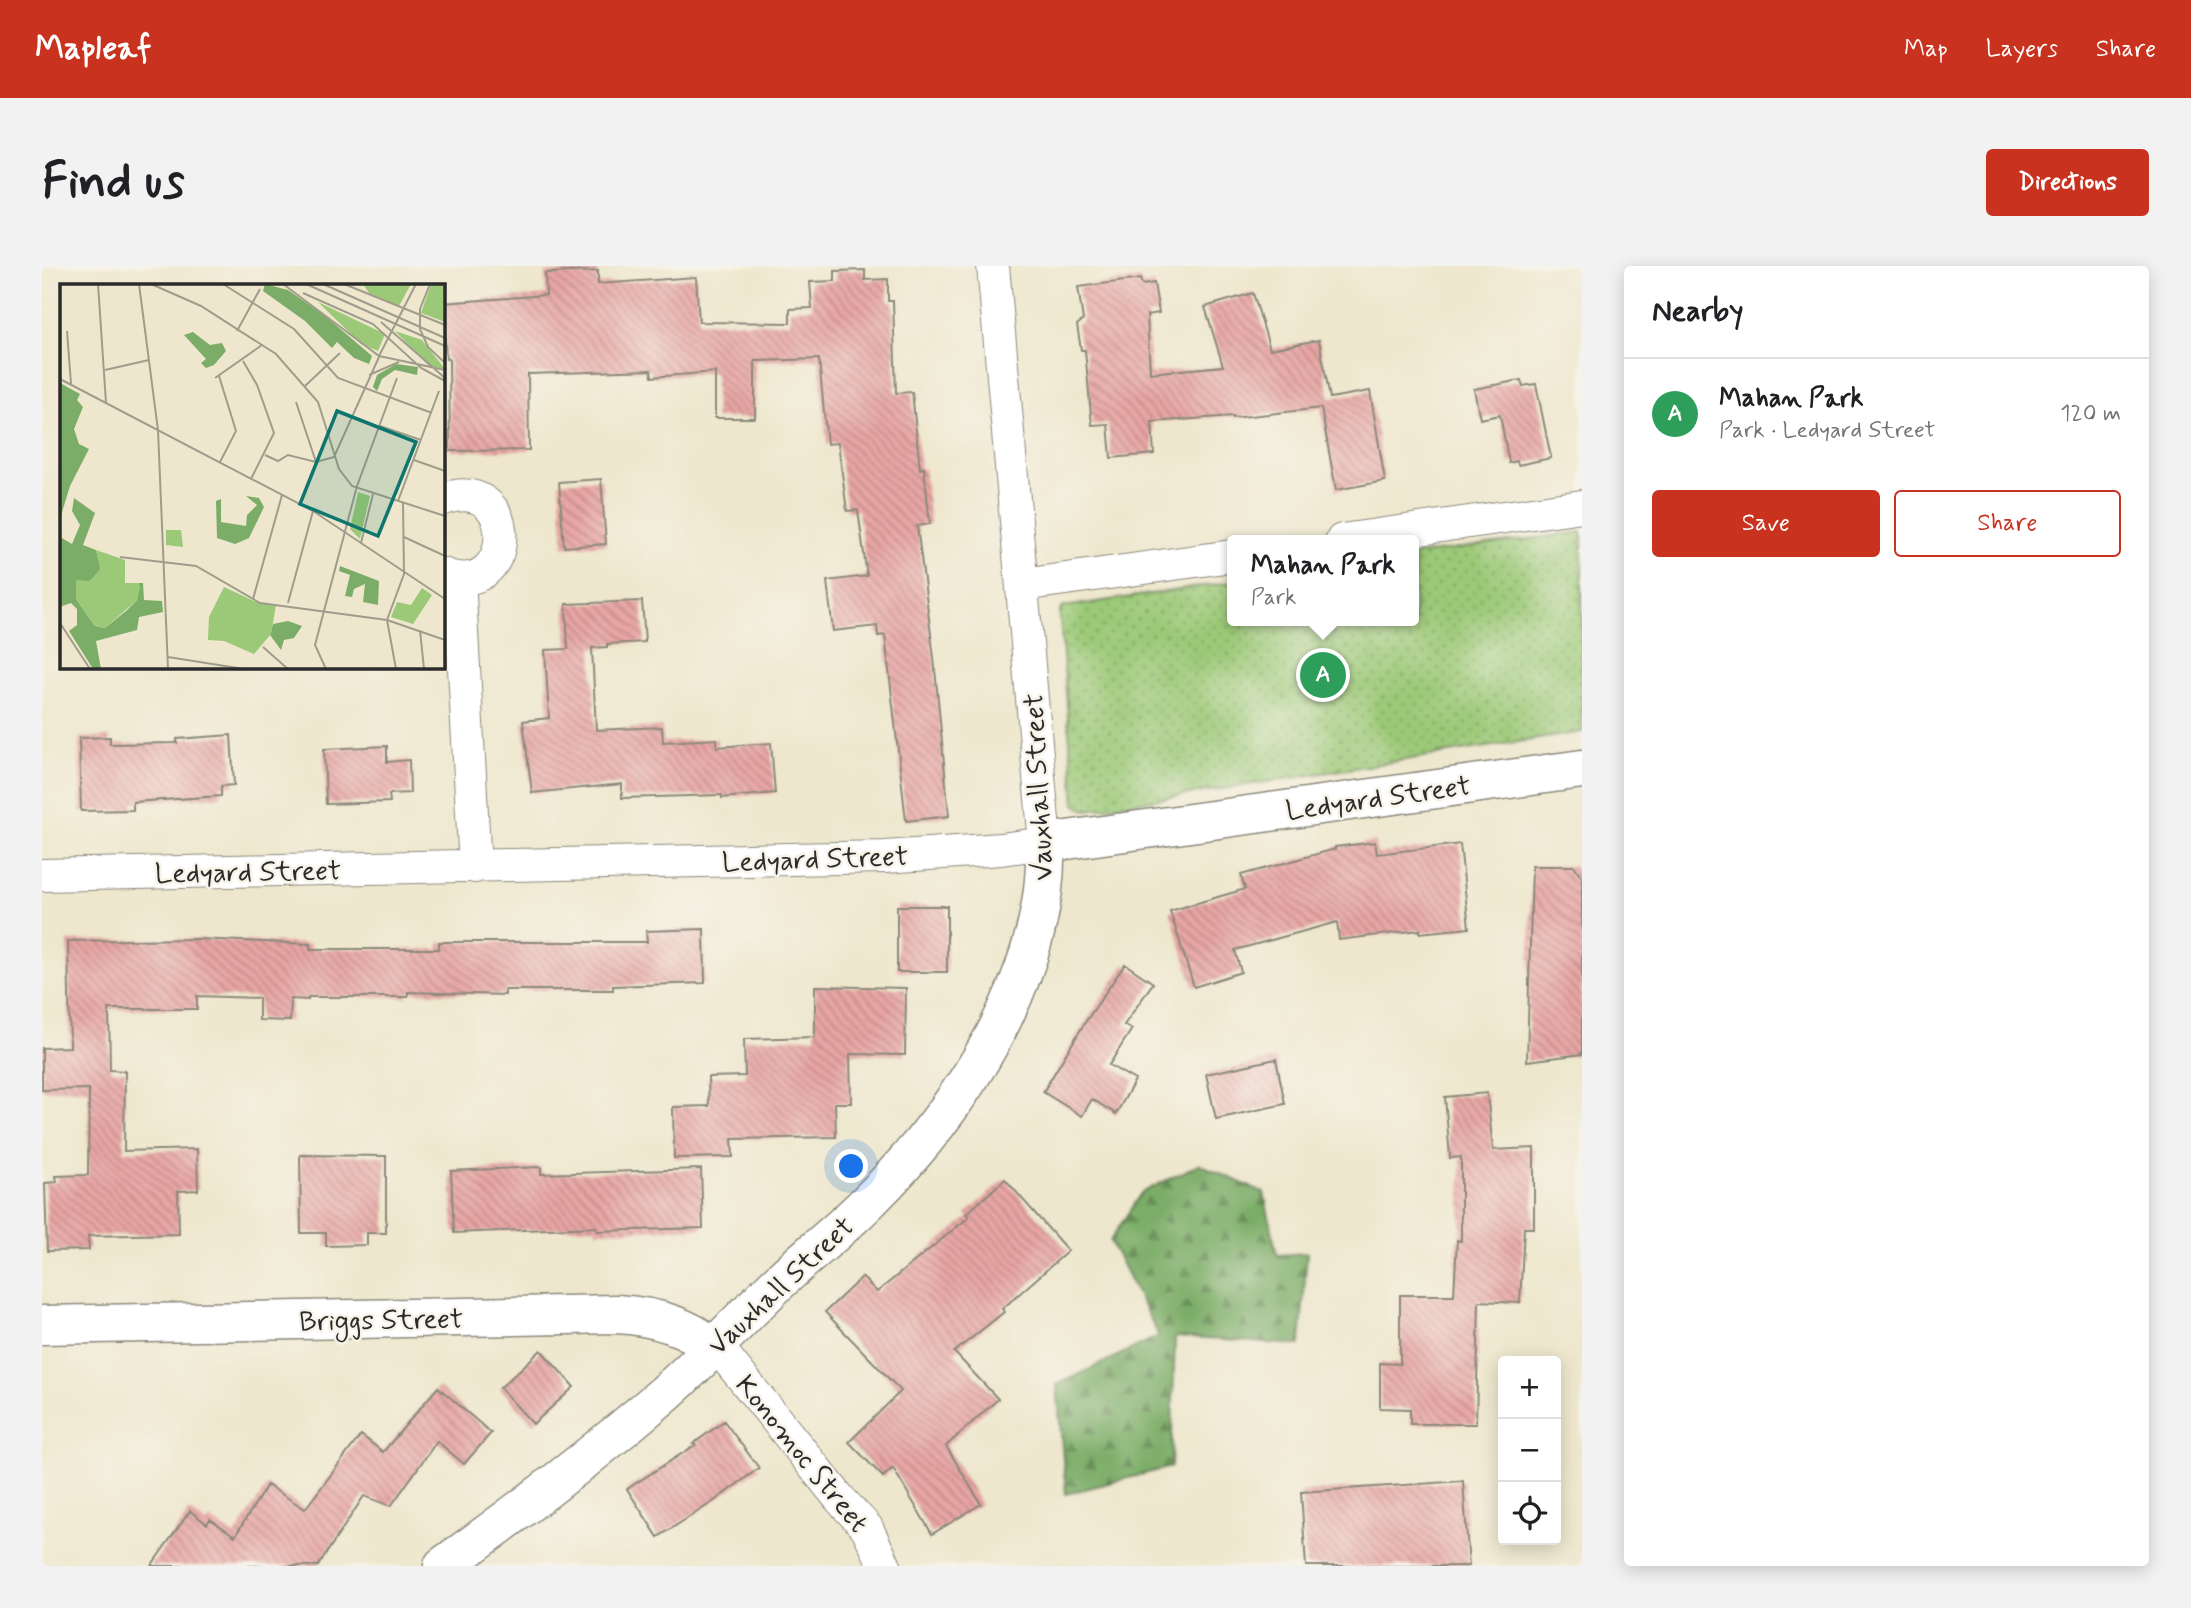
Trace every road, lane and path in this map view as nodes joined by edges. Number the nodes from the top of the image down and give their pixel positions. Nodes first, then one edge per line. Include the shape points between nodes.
1 (992, 266) edge
2 (444, 499) edge
3 (1582, 506) edge
4 (1377, 535) edge
5 (1227, 557) edge
6 (451, 576) edge
7 (1022, 585) junction
8 (1582, 769) edge
9 (1045, 843) junction
10 (475, 867) junction
11 (42, 875) edge
12 (42, 1325) edge
13 (713, 1347) junction
14 (443, 1566) edge
15 (886, 1566) edge

1 - 7 street, Vauxhall Street
2 - 6 street via 471,496 484,502 493,511 502,536 494,561 484,570 473,576
3 - 4 street
5 - 7 street
6 - 10 street
7 - 9 street, Vauxhall Street
8 - 9 street, Ledyard Street
9 - 10 street, Ledyard Street via 886,858
9 - 13 street, Vauxhall Street via 1043,896 1026,965 989,1044 962,1087 932,1130 868,1202
10 - 11 street, Ledyard Street
12 - 13 street, Briggs Street via 617,1314 661,1319
13 - 14 street, Vauxhall Street via 647,1408
13 - 15 street, Konomoc Street via 867,1528

